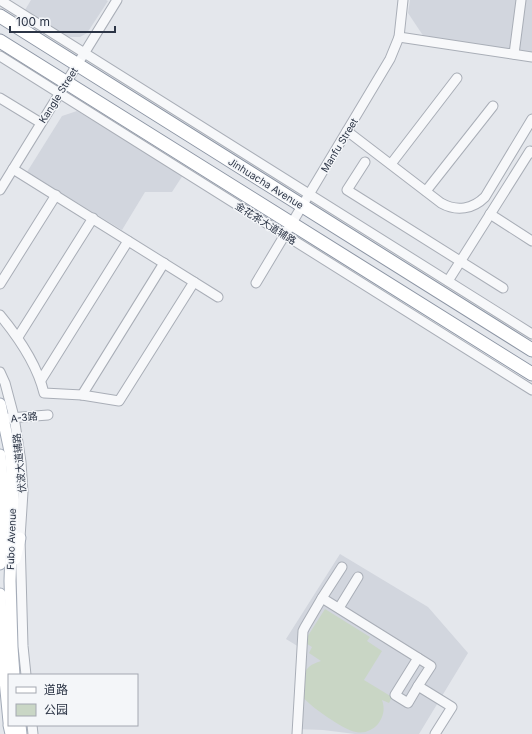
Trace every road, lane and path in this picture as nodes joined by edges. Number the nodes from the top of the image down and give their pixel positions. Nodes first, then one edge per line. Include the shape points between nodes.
1 (0, 0) edge
2 (117, 0) edge
3 (403, 0) edge
4 (521, 0) edge
5 (0, 16) edge
6 (399, 37) junction
7 (0, 41) edge
8 (84, 53) junction
9 (514, 54) junction
10 (0, 56) edge
11 (532, 57) edge
12 (77, 65) junction
13 (457, 78) dead end
14 (63, 88) junction
15 (0, 98) edge
16 (493, 106) dead end
17 (532, 120) edge
18 (41, 123) junction
19 (348, 131) junction
20 (532, 152) edge
21 (365, 162) dead end
22 (391, 164) junction
23 (13, 169) junction
24 (0, 190) edge
25 (426, 192) junction
26 (310, 194) junction
27 (56, 195) junction
28 (302, 206) junction
29 (490, 214) junction
30 (93, 218) junction
31 (288, 229) junction
32 (128, 241) junction
33 (532, 241) edge
34 (460, 261) junction
35 (164, 263) junction
36 (448, 281) junction
37 (194, 282) junction
38 (256, 283) dead end
39 (0, 284) edge
40 (503, 288) dead end
41 (218, 297) dead end
42 (0, 315) edge
43 (532, 334) edge
44 (18, 338) junction
45 (532, 350) edge
46 (0, 372) edge
47 (532, 374) edge
48 (41, 380) junction
49 (532, 390) edge
50 (82, 395) junction
51 (0, 404) edge
52 (48, 415) dead end
53 (6, 419) edge
54 (0, 455) edge
55 (20, 538) junction
56 (0, 564) edge
57 (342, 567) dead end
58 (358, 577) dead end
59 (10, 582) junction
60 (0, 594) edge
61 (322, 598) junction
62 (339, 608) junction
63 (418, 658) junction
64 (14, 674) edge
65 (26, 674) edge
66 (418, 686) junction
67 (8, 713) edge
68 (298, 734) edge
69 (435, 734) edge

1 - 8 street
2 - 8 street, Kangle Street
3 - 6 street, Manfu Street
4 - 9 street
5 - 12 highway, Jinhuacha Avenue
6 - 9 street
6 - 19 street, Manfu Street via 390,59
7 - 14 highway, Jinhuacha Avenue
8 - 12 street, Kangle Street
8 - 26 street
9 - 11 street
10 - 14 street
12 - 14 street, Kangle Street
12 - 28 highway, Jinhuacha Avenue
13 - 22 street
14 - 18 street, Kangle Street
14 - 31 highway, Jinhuacha Avenue
15 - 18 street
16 - 25 street
17 - 25 street via 481,201 471,207 455,208 441,203
18 - 23 street, Kangle Street
19 - 22 street
19 - 26 street, Manfu Street
20 - 29 street via 530,151
21 - 34 street via 347,190
22 - 25 street
23 - 24 street, Kangle Street
23 - 27 street
26 - 28 street, Manfu Street
26 - 36 street
27 - 30 street
27 - 39 street
28 - 31 street, Manfu Street
28 - 45 highway, Jinhuacha Avenue
29 - 33 street
29 - 34 street
30 - 32 street
30 - 44 street
31 - 38 street, Manfu Street
31 - 47 highway, Jinhuacha Avenue
31 - 49 street, 金花茶大道辅路
32 - 35 street
32 - 48 street
34 - 36 street
34 - 40 street
35 - 37 street
35 - 50 street
36 - 43 street
37 - 41 street
37 - 50 street via 119,400
42 - 44 street
44 - 48 street
46 - 53 street, 伏波大道辅路 via 5,383
48 - 50 street via 44,393
51 - 53 main road, Fubo Avenue
52 - 53 street, A-3路
53 - 55 street, 伏波大道辅路 via 20,455 23,492
53 - 59 main road, Fubo Avenue via 13,492
54 - 56 main road, Fubo Avenue via 3,492
55 - 59 main road
55 - 65 street, 伏波大道辅路
57 - 61 street
58 - 62 street
59 - 64 main road, Fubo Avenue
60 - 67 main road
61 - 62 street
61 - 68 street via 303,631
62 - 63 street
63 - 66 street via 431,666
63 - 66 street via 395,695 408,703
66 - 69 street via 452,707

